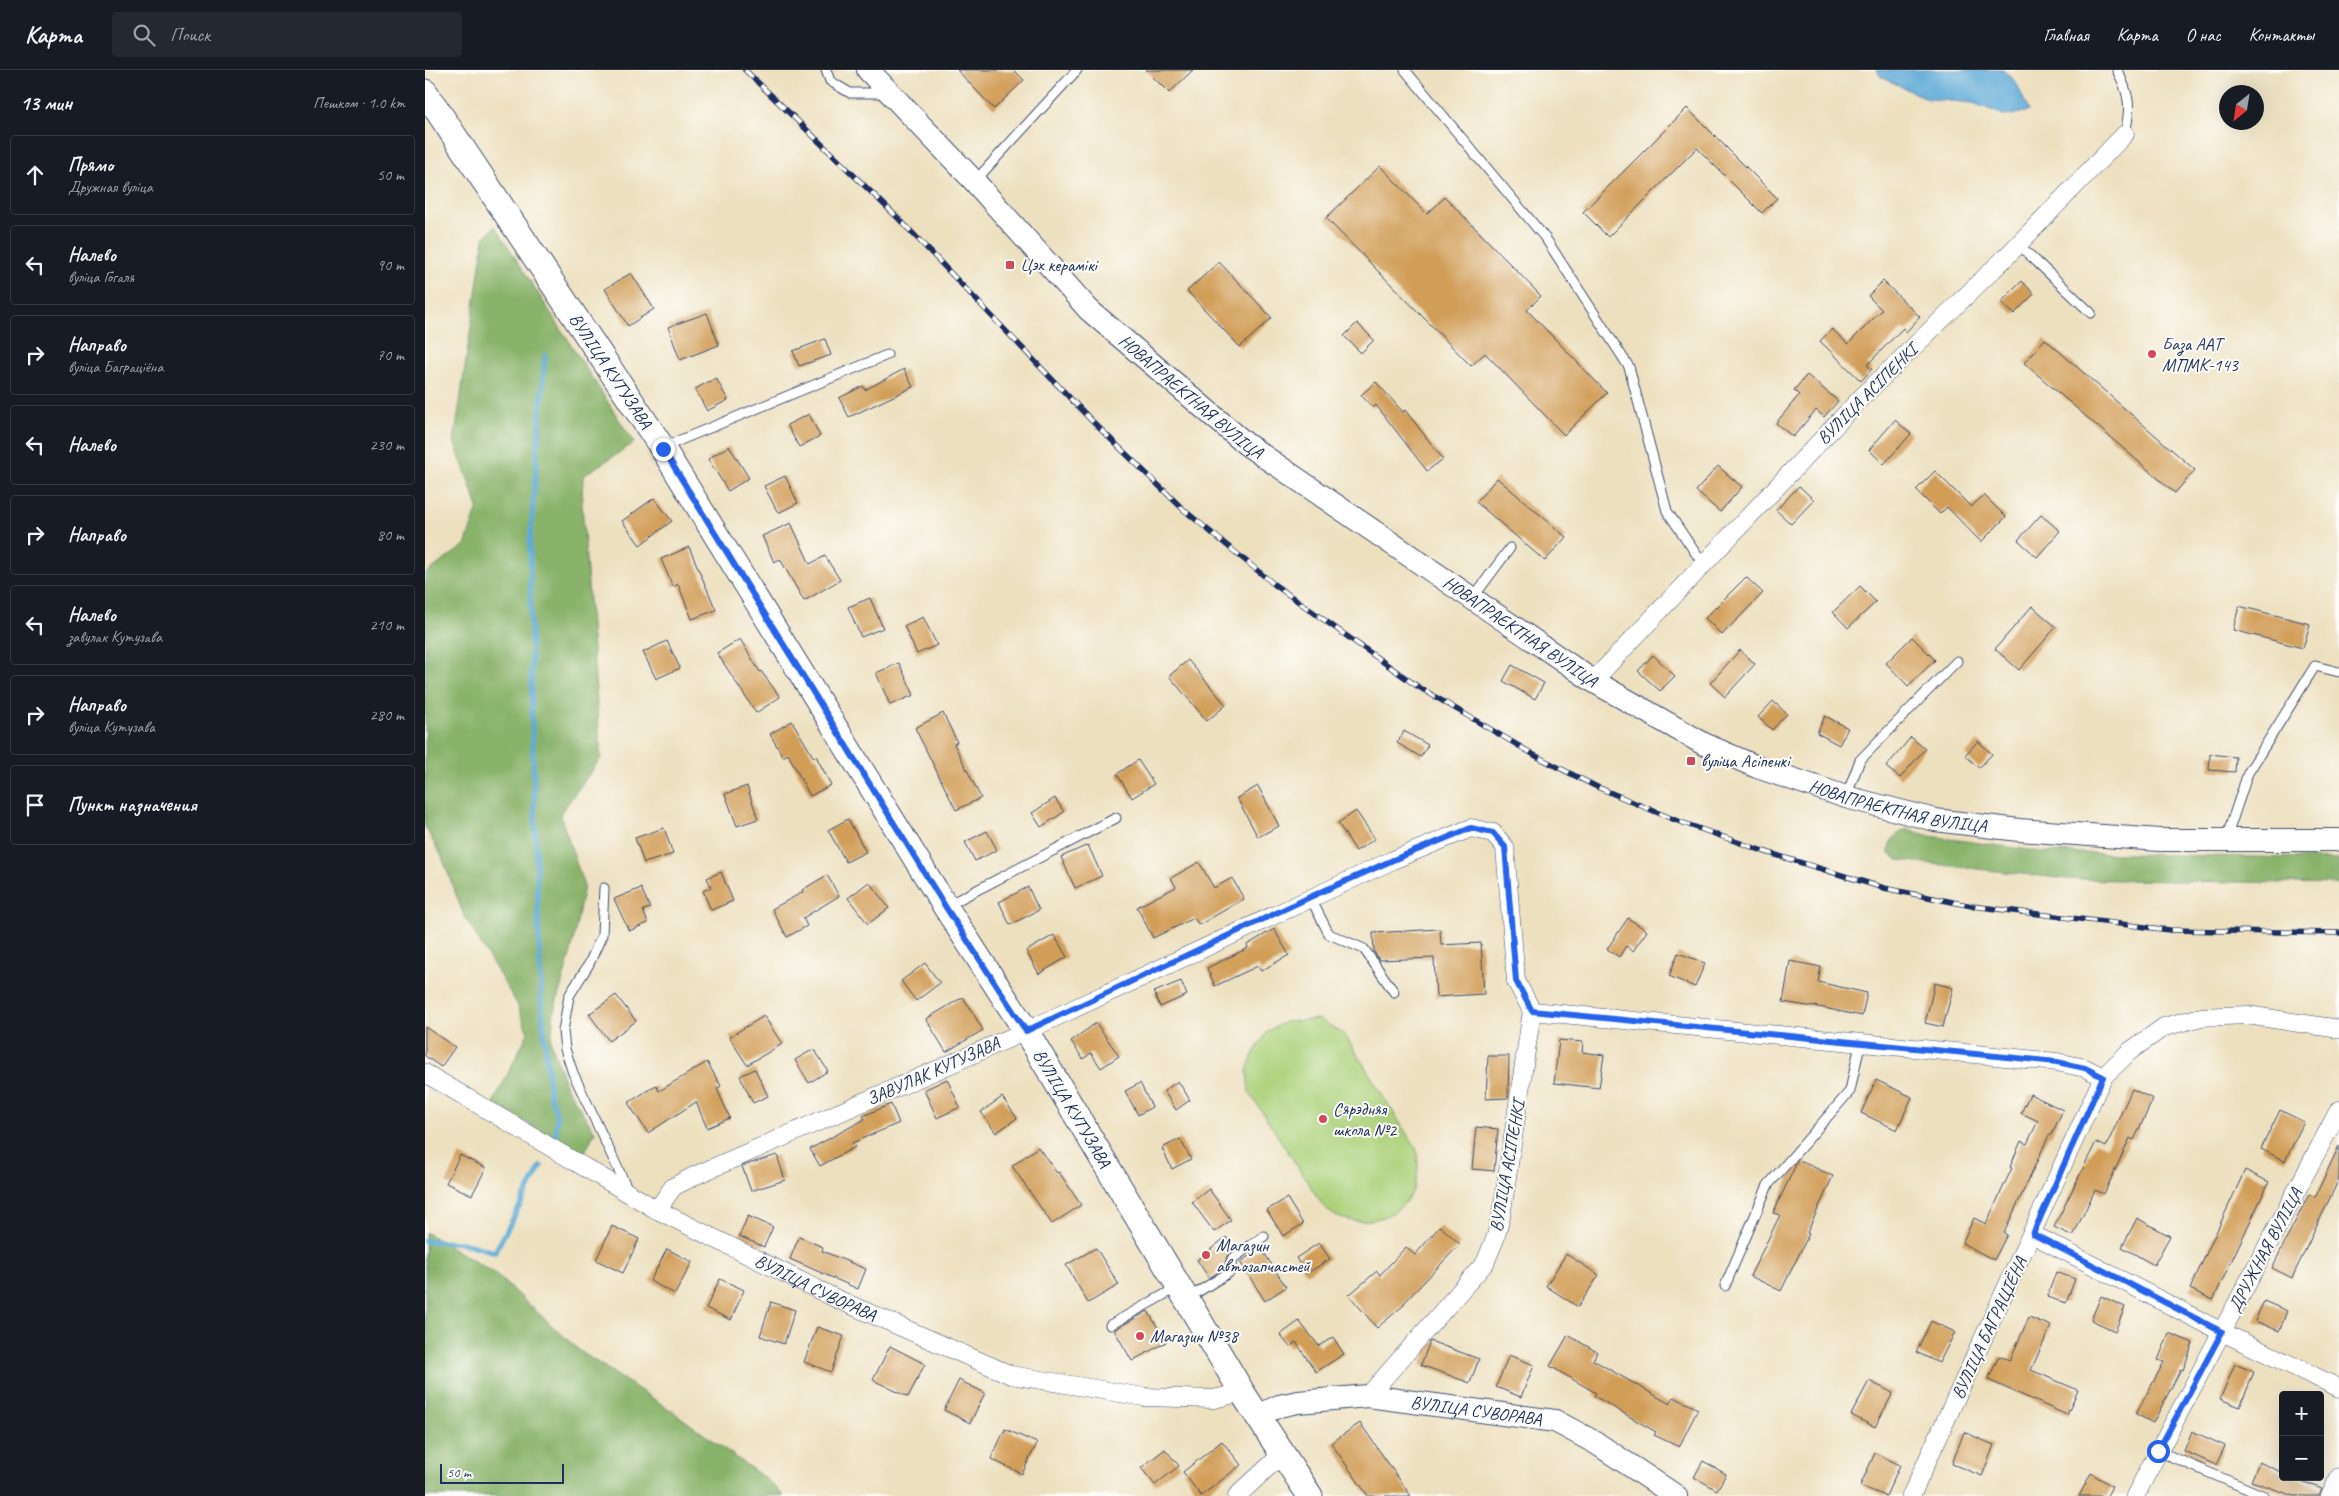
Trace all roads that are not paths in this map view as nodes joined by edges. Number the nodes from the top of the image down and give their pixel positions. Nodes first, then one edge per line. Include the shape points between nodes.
1 (826, 70) edge
2 (868, 70) edge
3 (1077, 70) edge
4 (1405, 70) edge
5 (2117, 70) edge
6 (425, 92) edge
7 (890, 93) junction
8 (2125, 134) joint
9 (975, 182) junction
10 (2018, 244) junction
11 (2091, 313) dead end
12 (887, 355) dead end
13 (663, 449) junction
14 (1510, 548) dead end
15 (1703, 564) junction
16 (1472, 599) junction
17 (1957, 661) dead end
18 (2339, 672) edge
19 (1593, 681) junction
20 (1846, 797) junction
21 (1116, 818) dead end
22 (2226, 839) junction
23 (2339, 840) edge
24 (604, 888) dead end
25 (1310, 897) junction
26 (945, 906) junction
27 (1393, 992) dead end
28 (1532, 1011) junction
29 (2339, 1029) edge
30 (1026, 1031) junction
31 (1860, 1044) junction
32 (425, 1073) edge
33 (2103, 1077) junction
34 (2339, 1110) edge
35 (629, 1193) junction
36 (657, 1210) junction
37 (2033, 1234) junction
38 (1264, 1236) dead end
39 (1725, 1286) dead end
40 (1182, 1293) junction
41 (1110, 1325) dead end
42 (2222, 1332) junction
43 (2339, 1388) edge
44 (1242, 1392) junction
45 (1368, 1396) junction
46 (1258, 1416) junction
47 (2158, 1451) junction
48 (1282, 1454) junction
49 (2339, 1477) edge
50 (1237, 1496) edge
51 (1309, 1496) edge
52 (1676, 1496) edge
53 (1911, 1496) edge
54 (2135, 1496) edge
55 (2264, 1496) edge
56 (2330, 1496) edge

1 - 7 lane via 830,81 850,93
2 - 7 street, НОВАПРАЕКТНАЯ ВУЛІЦА
3 - 9 lane
4 - 15 lane via 1546,239 1629,367 1667,511
5 - 8 lane via 2131,110
6 - 13 main road, ВУЛІЦА КУТУЗАВА
7 - 9 street, НОВАПРАЕКТНАЯ ВУЛІЦА
8 - 10 street, ВУЛІЦА АСІПЕНКІ
9 - 16 street, НОВАПРАЕКТНАЯ ВУЛІЦА via 1089,310 1246,444
10 - 11 lane
10 - 15 street, ВУЛІЦА АСІПЕНКІ via 1862,397
12 - 13 lane
13 - 26 main road, ВУЛІЦА КУТУЗАВА
14 - 16 lane
15 - 19 street, ВУЛІЦА АСІПЕНКІ
16 - 19 street, НОВАПРАЕКТНАЯ ВУЛІЦА
17 - 20 lane via 1859,760
18 - 22 lane via 2315,666 2247,773
19 - 20 street, НОВАПРАЕКТНАЯ ВУЛІЦА via 1704,744 1757,767
20 - 22 street, НОВАПРАЕКТНАЯ ВУЛІЦА via 1935,820 2019,830 2160,840
21 - 26 lane
22 - 23 street, НОВАПРАЕКТНАЯ ВУЛІЦА
24 - 35 lane via 602,935 569,996 563,1030 573,1073
25 - 27 lane via 1329,934 1364,949
25 - 28 street, ЗАВУЛАК КУТУЗАВА via 1471,828 1493,833 1505,847 1516,981
25 - 30 street, ЗАВУЛАК КУТУЗАВА
26 - 30 main road, ВУЛІЦА КУТУЗАВА
28 - 31 street
28 - 45 street, ВУЛІЦА АСІПЕНКІ via 1501,1217 1485,1263
29 - 33 street via 2247,1015 2201,1017 2164,1027 2130,1051
30 - 36 street, ЗАВУЛАК КУТУЗАВА via 694,1176 673,1187
30 - 40 main road, ВУЛІЦА КУТУЗАВА
31 - 33 street via 2057,1062 2085,1068
31 - 39 lane via 1850,1091 1767,1185
32 - 35 street, ВУЛІЦА СУВОРАВА
33 - 37 street, ВУЛІЦА БАГРАЦІЁНА
34 - 42 street, ДРУЖНАЯ ВУЛІЦА
35 - 36 street, ВУЛІЦА СУВОРАВА
36 - 44 street, ВУЛІЦА СУВОРАВА via 837,1299 1011,1376 1144,1397 1215,1399
37 - 42 street
37 - 53 street, ВУЛІЦА БАГРАЦІЁНА
38 - 40 lane via 1232,1259 1230,1272
40 - 41 lane
40 - 44 main road, ВУЛІЦА КУТУЗАВА
42 - 43 street
42 - 47 street, ДРУЖНАЯ ВУЛІЦА
44 - 46 main road, ВУЛІЦА КУТУЗАВА
45 - 46 street, ВУЛІЦА СУВОРАВА via 1298,1402 1279,1406
45 - 52 street, ВУЛІЦА СУВОРАВА via 1555,1421 1596,1443
46 - 48 main road, ВУЛІЦА КУТУЗАВА
47 - 54 street, ДРУЖНАЯ ВУЛІЦА
47 - 55 lane
48 - 50 street
48 - 51 main road, ВУЛІЦА КУТУЗАВА
49 - 56 street

